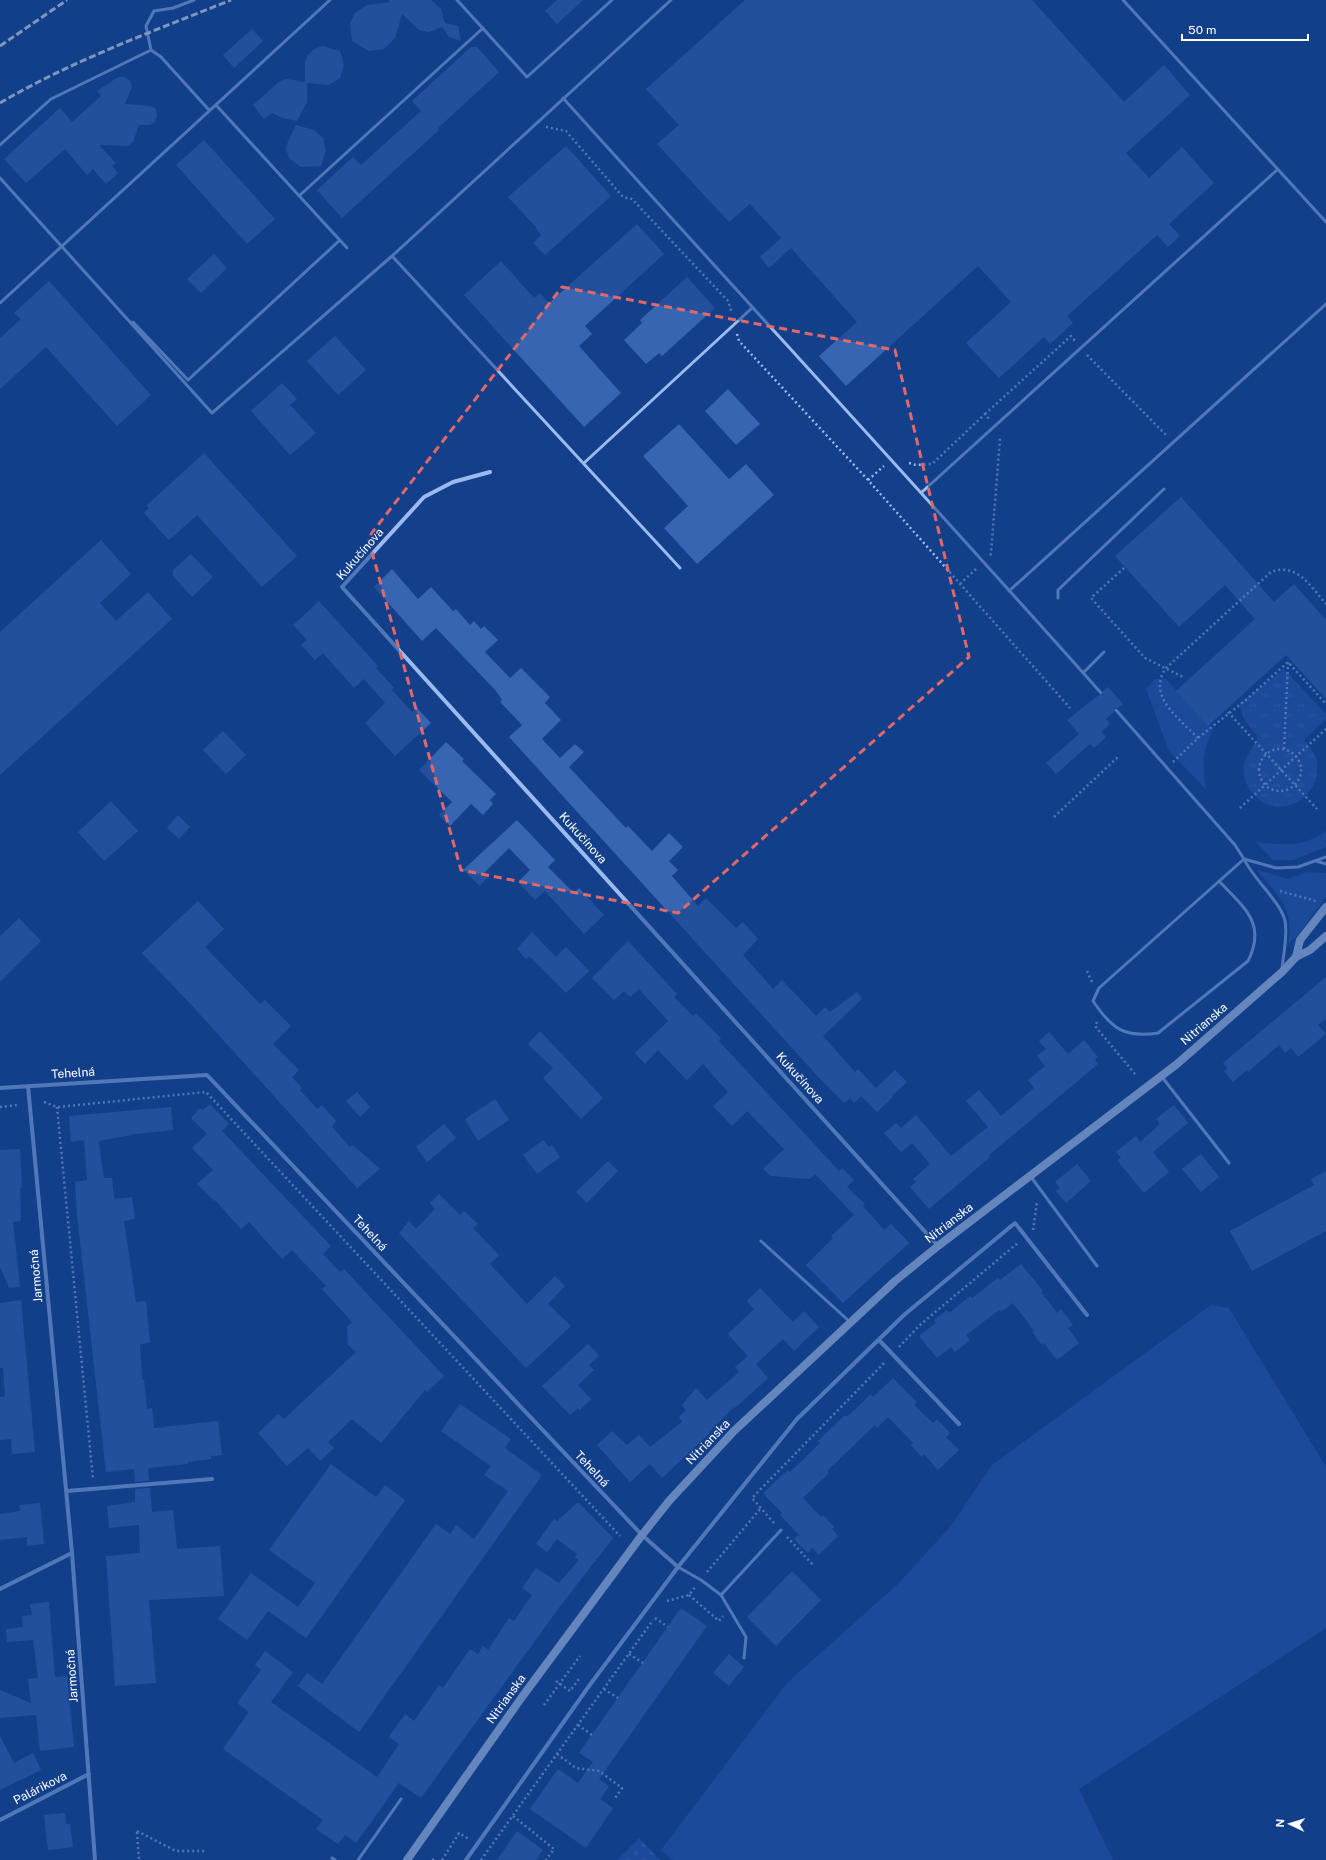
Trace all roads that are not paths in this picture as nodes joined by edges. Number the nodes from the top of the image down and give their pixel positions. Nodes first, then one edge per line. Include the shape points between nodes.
1 (194, 0) edge
2 (330, 0) edge
3 (457, 0) edge
4 (612, 0) edge
5 (671, 0) edge
6 (1123, 0) edge
7 (483, 28) junction
8 (151, 50) junction
9 (563, 98) junction
10 (216, 105) junction
11 (209, 110) junction
12 (0, 145) edge
13 (1277, 170) junction
14 (0, 178) edge
15 (299, 196) junction
16 (1326, 222) edge
17 (340, 240) junction
18 (62, 246) junction
19 (347, 248) dead end
20 (392, 256) junction
21 (0, 303) edge
22 (1326, 304) edge
23 (752, 308) junction
24 (584, 464) junction
25 (490, 472) dead end
26 (1164, 489) dead end
27 (922, 492) junction
28 (680, 568) dead end
29 (1009, 591) junction
30 (1058, 598) dead end
31 (1104, 652) dead end
32 (1083, 674) junction
33 (1101, 693) dead end
34 (1116, 710) dead end
35 (1326, 857) edge
36 (1244, 859) junction
37 (1316, 861) junction
38 (1326, 864) edge
39 (1219, 881) junction
40 (1325, 905) edge
41 (1326, 936) edge
42 (1296, 957) junction
43 (1282, 972) junction
44 (1161, 1076) junction
45 (28, 1086) junction
46 (0, 1088) edge
47 (1229, 1163) dead end
48 (1030, 1176) junction
49 (761, 1241) dead end
50 (938, 1246) junction
51 (1097, 1266) dead end
52 (1087, 1315) dead end
53 (850, 1322) junction
54 (879, 1340) junction
55 (959, 1424) dead end
56 (212, 1479) dead end
57 (67, 1491) junction
58 (781, 1530) road end
59 (642, 1535) junction
60 (72, 1553) junction
61 (678, 1567) junction
62 (0, 1589) edge
63 (721, 1595) junction
64 (744, 1658) dead end
65 (90, 1774) junction
66 (401, 1799) dead end
67 (0, 1820) edge
68 (95, 1860) edge
69 (358, 1860) edge
70 (407, 1860) edge
71 (466, 1860) edge

1 - 8 lane via 173,8 154,11 146,26
2 - 10 lane
3 - 7 lane
4 - 7 lane via 527,76
5 - 9 lane
6 - 13 lane
7 - 15 lane
8 - 11 lane via 161,57
8 - 12 lane via 51,99
9 - 20 lane
9 - 23 lane
10 - 11 lane
10 - 15 lane
11 - 18 lane
13 - 16 lane
13 - 27 lane
14 - 18 lane
15 - 17 lane
17 - 18 lane via 188,380
17 - 19 lane
18 - 20 lane via 212,413
18 - 21 lane
20 - 24 lane
22 - 29 lane
23 - 24 lane
23 - 27 lane
24 - 28 lane
25 - 50 street, Kukučínova via 453,482 424,497 342,588
26 - 30 lane via 1058,590
27 - 29 lane
29 - 32 lane
31 - 32 lane
32 - 33 lane
34 - 36 lane via 1235,845
35 - 37 lane
36 - 37 lane via 1260,865 1286,868
36 - 39 lane
36 - 43 lane via 1285,920
37 - 38 lane
39 - 39 lane via 1244,908 1256,930 1254,949 1248,961 1158,1033 1140,1036 1121,1032 1101,1013 1093,1001 1099,988
40 - 42 main road, Nitrianska via 1300,940
41 - 42 main road, Nitrianska via 1310,950
42 - 43 main road, Nitrianska
43 - 44 main road, Nitrianska
44 - 47 lane
44 - 48 main road, Nitrianska
45 - 46 street
45 - 57 street, Jarmočná
45 - 59 street, Tehelná via 207,1075
48 - 50 main road, Nitrianska
48 - 51 lane
49 - 53 lane
50 - 53 main road, Nitrianska
52 - 54 street via 1015,1223 904,1315
53 - 59 main road, Nitrianska via 766,1400 702,1465
54 - 55 street
54 - 61 street via 797,1419
56 - 57 street
57 - 60 street, Jarmočná
58 - 63 lane
59 - 61 street
59 - 70 main road, Nitrianska via 522,1697
60 - 62 street
60 - 65 street, Jarmočná
61 - 63 lane via 702,1580
61 - 71 street via 589,1686
63 - 64 lane via 746,1636
65 - 67 street, Palárikova
65 - 68 street, Jarmočná
66 - 69 lane

